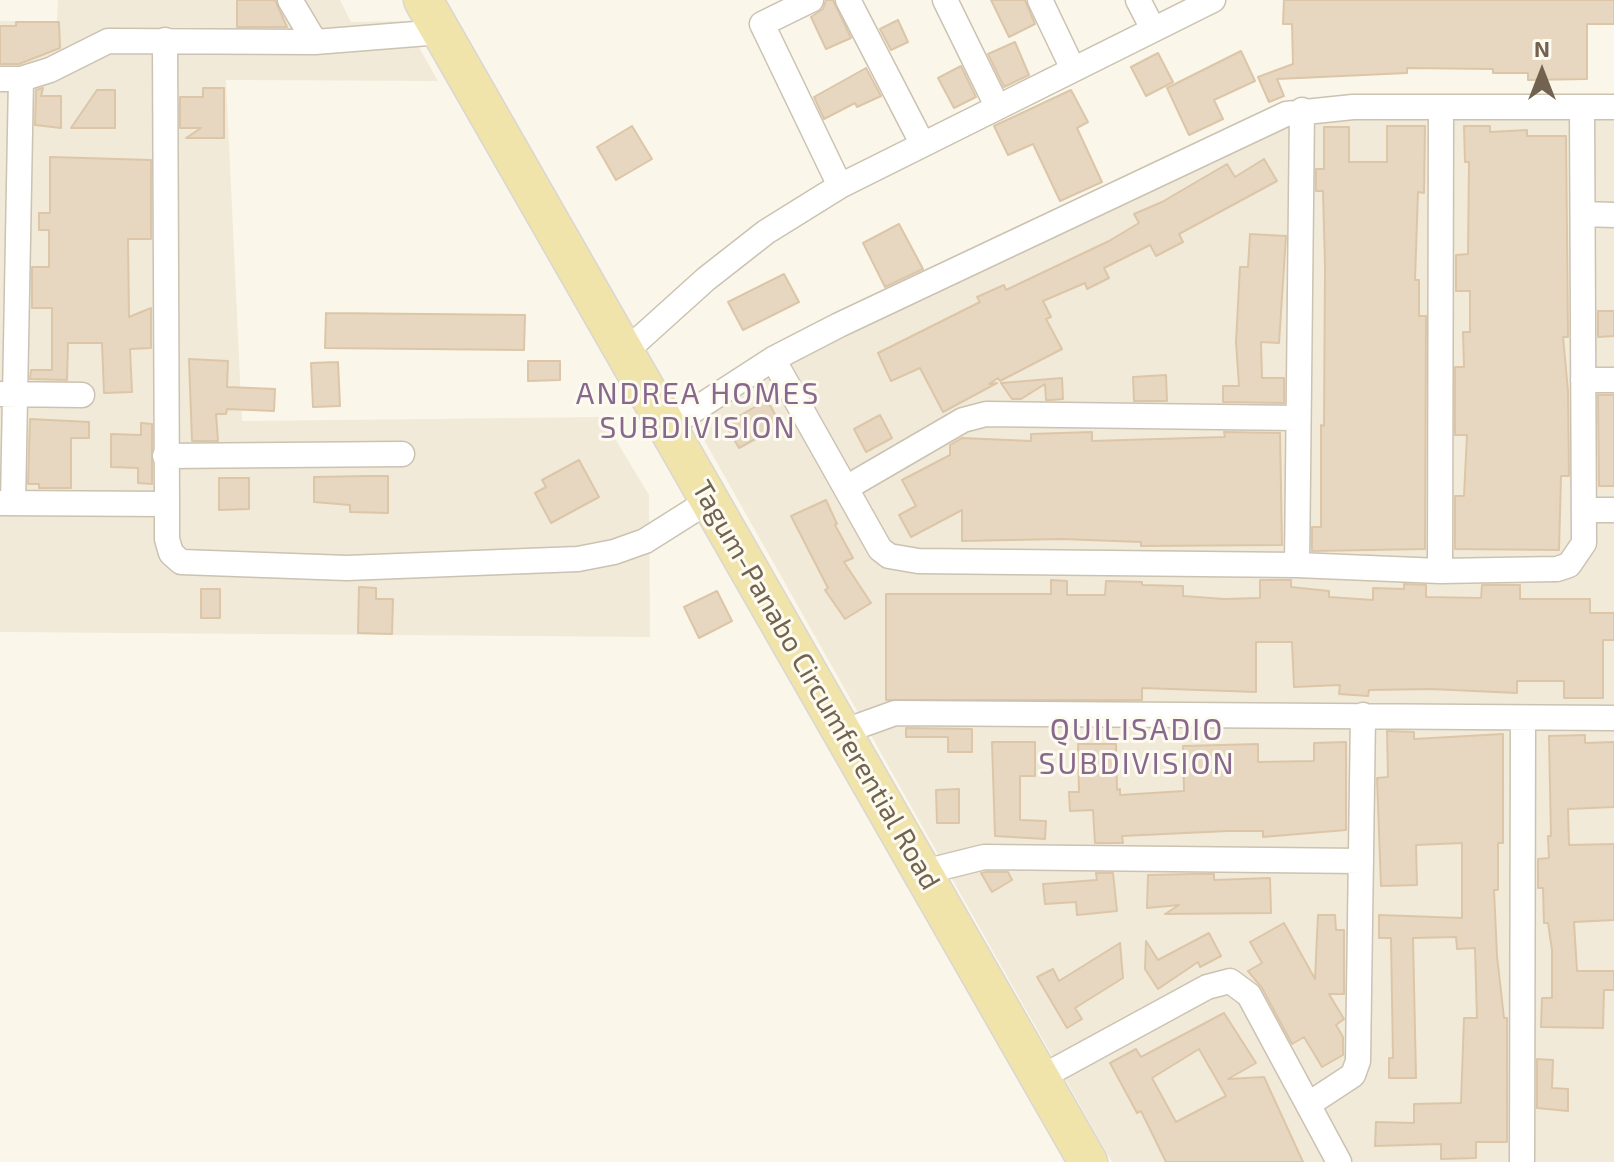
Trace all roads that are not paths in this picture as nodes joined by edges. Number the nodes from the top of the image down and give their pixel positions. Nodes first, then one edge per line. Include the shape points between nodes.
1 (290, 0) edge
2 (811, 0) edge
3 (848, 0) edge
4 (945, 0) edge
5 (1040, 0) edge
6 (1138, 0) edge
7 (1213, 0) edge
8 (432, 16) edge
9 (1153, 29) junction
10 (165, 40) junction
11 (315, 42) junction
12 (1073, 69) junction
13 (10, 79) edge
14 (997, 106) junction
15 (1441, 107) junction
16 (1582, 107) junction
17 (1614, 107) edge
18 (1302, 110) junction
19 (922, 143) junction
20 (840, 186) junction
21 (1583, 214) junction
22 (1614, 215) edge
23 (9, 286) edge
24 (625, 352) junction
25 (773, 359) junction
26 (1583, 380) junction
27 (1614, 380) edge
28 (8, 394) edge
29 (82, 395) dead end
30 (1297, 418) junction
31 (668, 427) junction
32 (402, 454) dead end
33 (165, 456) junction
34 (846, 488) junction
35 (710, 500) junction
36 (6, 503) edge
37 (167, 504) junction
38 (1585, 510) junction
39 (1614, 510) edge
40 (1297, 565) junction
41 (1440, 571) junction
42 (1363, 715) junction
43 (1523, 718) junction
44 (1614, 718) edge
45 (842, 732) junction
46 (1361, 861) junction
47 (924, 872) junction
48 (1040, 1078) junction
49 (1309, 1104) junction
50 (1088, 1162) edge
51 (1339, 1162) edge
52 (1522, 1162) edge

1 - 11 street
2 - 20 street via 762,24
3 - 19 street
4 - 14 street
5 - 12 street
6 - 9 street
7 - 9 street
8 - 11 street
8 - 24 main road, Tagum-Panabo Circumferential Road
9 - 12 street
10 - 11 street
10 - 13 street via 108,41 50,70
10 - 33 street
12 - 14 street
13 - 23 street
14 - 19 street
15 - 16 street
15 - 18 street
15 - 41 street
16 - 17 street
16 - 21 street
18 - 25 street
18 - 30 street
19 - 20 street
20 - 24 street via 766,232
21 - 22 street
21 - 26 street
23 - 28 street
24 - 31 main road, Tagum-Panabo Circumferential Road
25 - 31 street
25 - 34 street
26 - 27 street
26 - 38 street
28 - 29 street
28 - 36 street
30 - 34 street via 986,414 963,420
30 - 40 street
31 - 35 main road, Tagum-Panabo Circumferential Road
32 - 33 street
33 - 37 street
34 - 40 street via 880,549 902,559
35 - 37 street via 645,541 578,559 347,568 181,562 167,539
35 - 45 main road, Tagum-Panabo Circumferential Road
36 - 37 street
38 - 39 street
38 - 41 street via 1584,543 1569,565
40 - 41 street
42 - 43 street
42 - 45 street via 895,713
42 - 46 street
43 - 44 street
43 - 52 street
45 - 47 main road, Tagum-Panabo Circumferential Road
46 - 47 street via 984,857
46 - 49 street via 1356,1068 1347,1081
47 - 48 main road, Tagum-Panabo Circumferential Road
48 - 49 street via 1207,987 1230,981 1249,995
48 - 50 main road, Tagum-Panabo Circumferential Road
49 - 51 street

